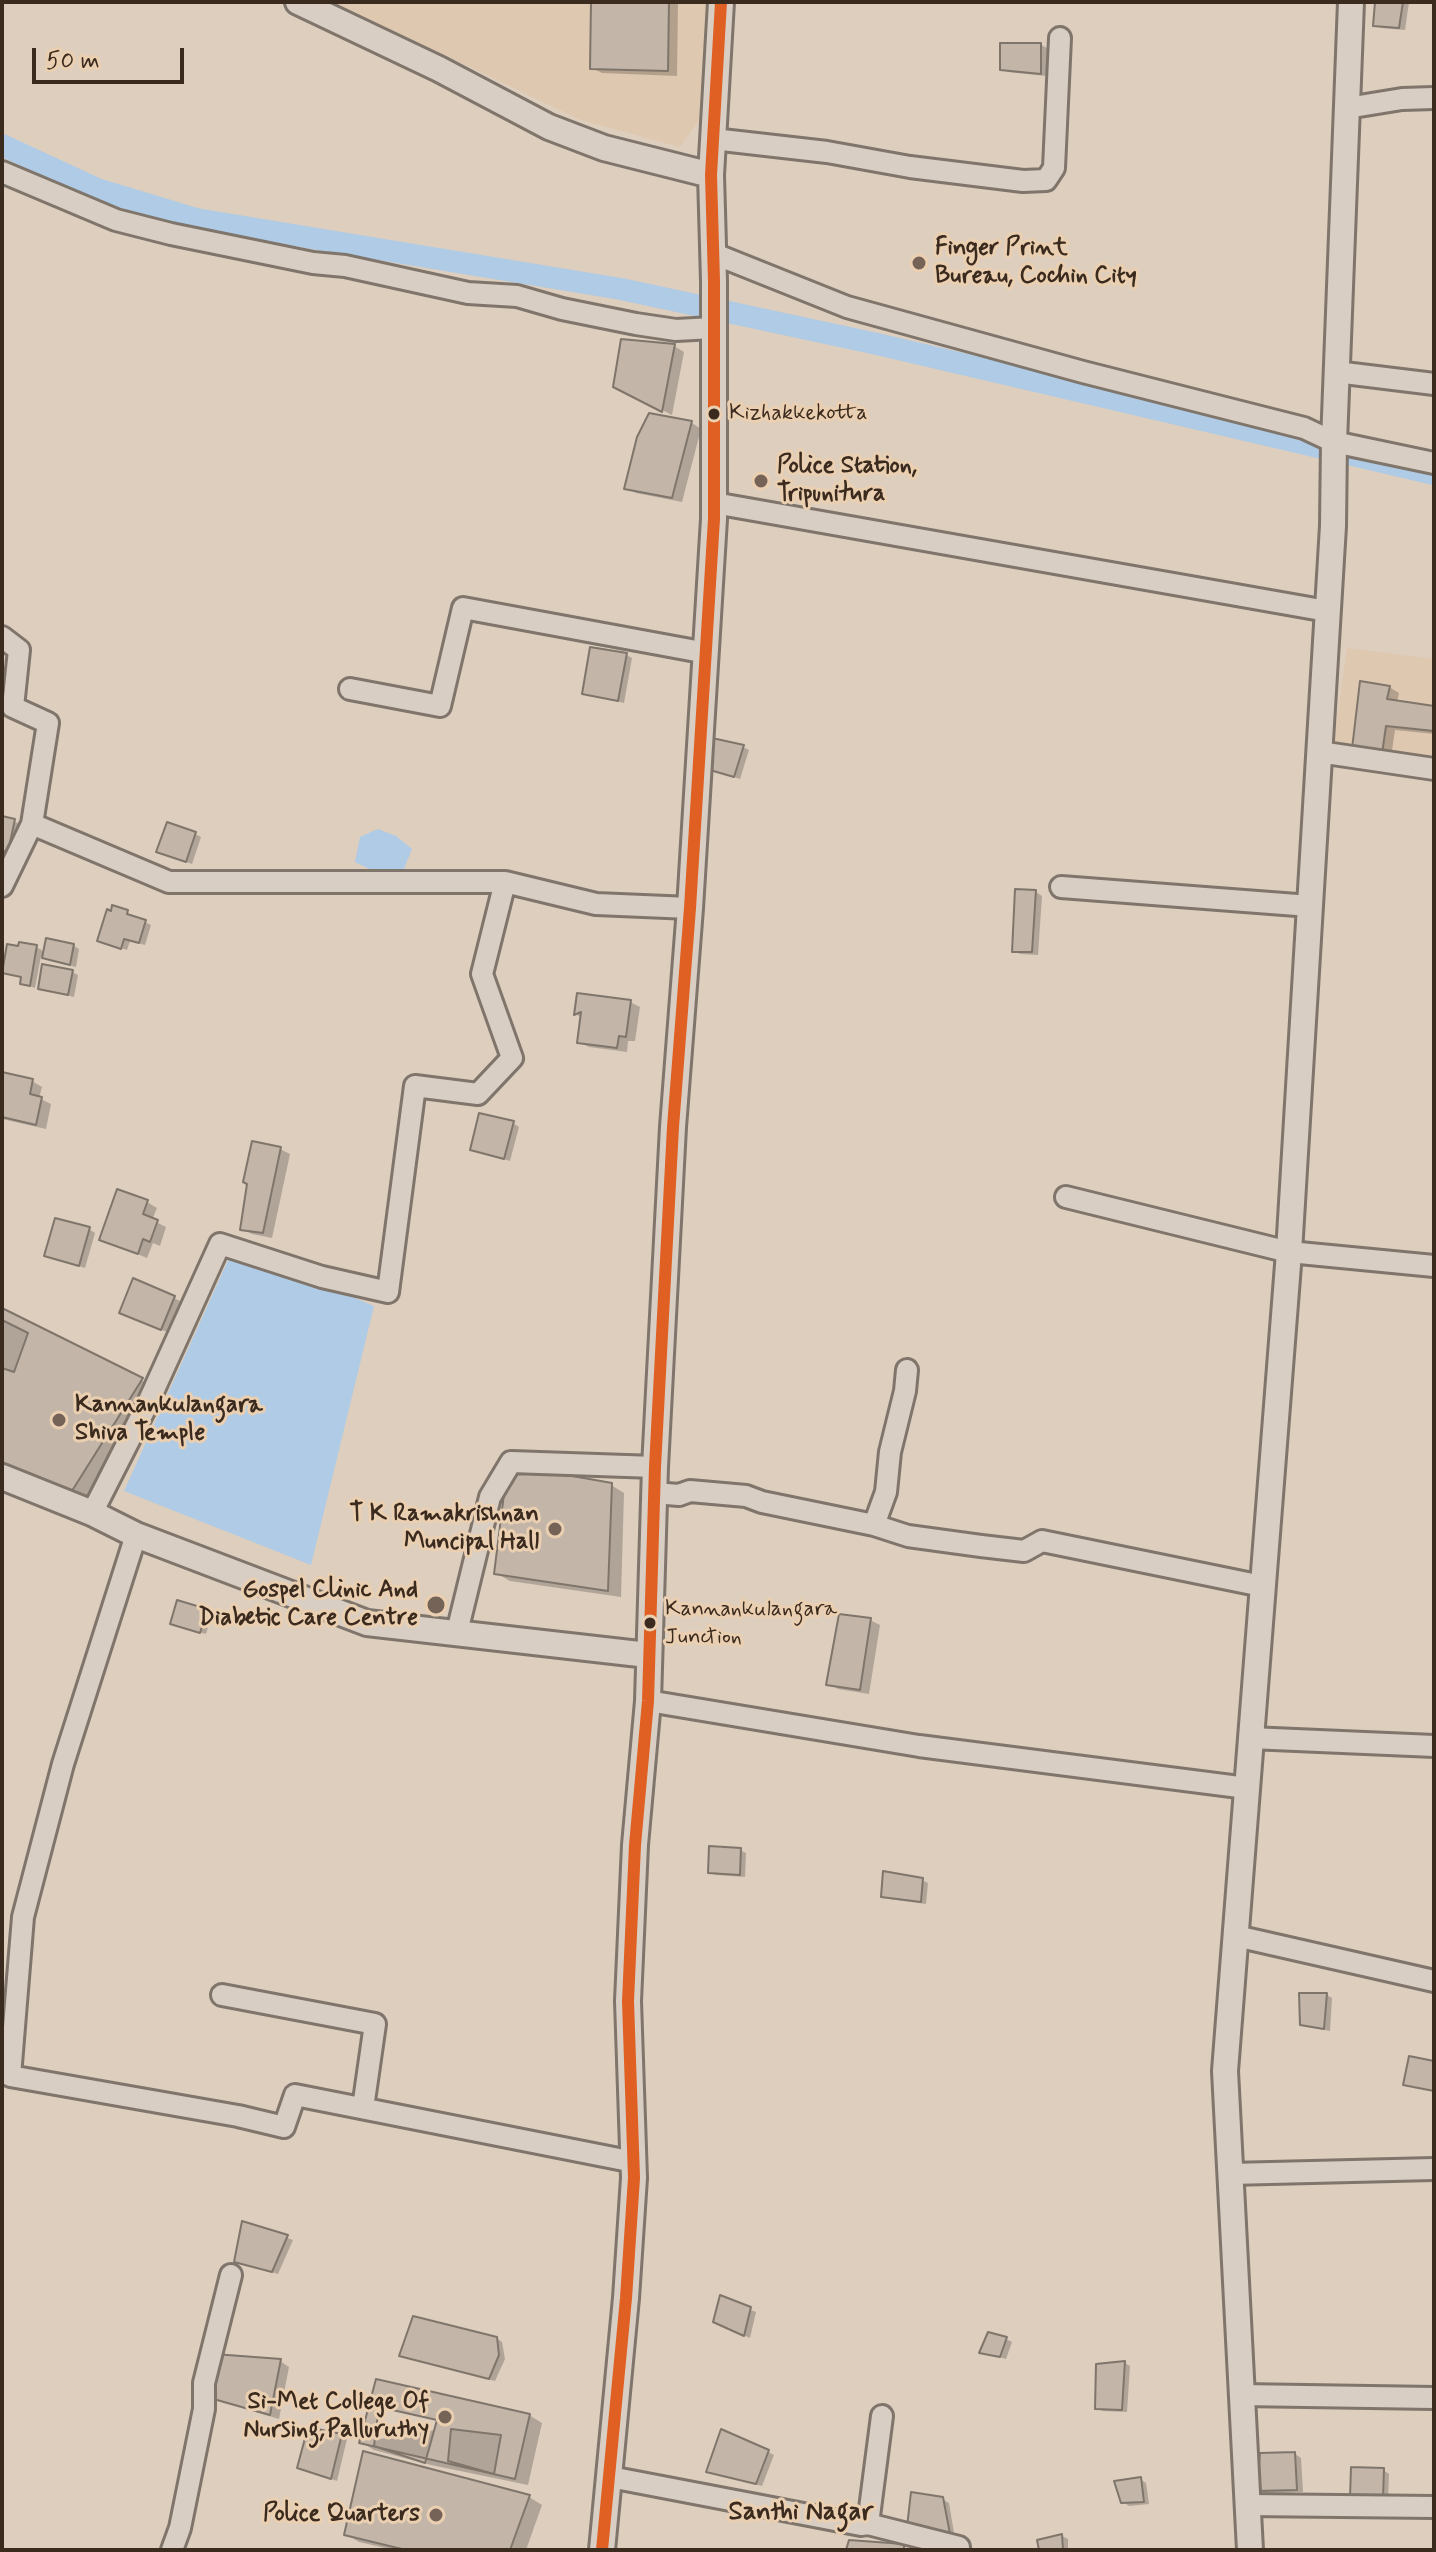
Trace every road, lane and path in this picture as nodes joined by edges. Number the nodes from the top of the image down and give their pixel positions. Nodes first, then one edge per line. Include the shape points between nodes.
1 (298, 2) edge
2 (721, 2) edge
3 (1351, 2) edge
4 (1060, 38) dead end
5 (1434, 98) edge
6 (1347, 108) junction
7 (713, 139) junction
8 (2, 172) edge
9 (711, 175) junction
10 (712, 253) junction
11 (713, 328) junction
12 (1336, 372) junction
13 (1434, 384) edge
14 (1334, 442) junction
15 (1434, 463) edge
16 (714, 503) junction
17 (1327, 611) junction
18 (2, 637) edge
19 (707, 653) junction
20 (350, 689) dead end
21 (1319, 752) junction
22 (1434, 769) edge
23 (32, 824) junction
24 (505, 882) junction
25 (2, 886) edge
26 (1061, 887) dead end
27 (1310, 906) junction
28 (690, 908) junction
29 (1066, 1197) dead end
30 (1289, 1252) junction
31 (1434, 1266) edge
32 (907, 1370) dead end
33 (655, 1467) junction
34 (2, 1477) edge
35 (654, 1493) junction
36 (92, 1513) junction
37 (874, 1525) junction
38 (136, 1535) junction
39 (1262, 1586) junction
40 (457, 1632) junction
41 (648, 1655) junction
42 (648, 1701) junction
43 (1250, 1738) junction
44 (1434, 1746) edge
45 (1247, 1788) junction
46 (1236, 1936) junction
47 (1434, 1981) edge
48 (222, 1995) dead end
49 (363, 2108) junction
50 (634, 2162) junction
51 (1434, 2169) edge
52 (1230, 2174) junction
53 (231, 2275) dead end
54 (1241, 2395) junction
55 (1434, 2398) edge
56 (882, 2416) dead end
57 (610, 2477) junction
58 (1246, 2505) junction
59 (1434, 2507) edge
60 (868, 2524) junction
61 (959, 2547) dead end
62 (172, 2550) edge
63 (602, 2550) edge
64 (1250, 2550) edge

1 - 9 main road via 549,127 604,148
2 - 7 main road
3 - 6 main road
4 - 7 street via 1054,168 1046,180
5 - 6 street
6 - 12 main road
7 - 9 main road
8 - 11 street via 116,220 171,234 468,293 517,296 636,324
9 - 10 main road
10 - 11 main road
10 - 14 street via 847,307 1304,428
11 - 16 main road
12 - 13 street
12 - 14 main road
14 - 15 street
14 - 17 main road
16 - 17 street
16 - 19 main road
17 - 21 main road
18 - 23 street via 19,650 13,707 48,723
19 - 20 street via 463,608 440,706
19 - 28 main road
21 - 22 street
21 - 27 main road
23 - 24 street via 169,882
23 - 25 street
24 - 28 street via 596,904
24 - 36 street via 482,974 512,1058 478,1094 415,1086 388,1292 220,1244
26 - 27 street
27 - 30 main road
28 - 33 main road
29 - 30 street
30 - 31 street
30 - 39 main road
32 - 37 street via 886,1492
33 - 35 main road
33 - 40 street via 511,1462 490,1497
34 - 36 main road
35 - 37 street via 746,1496
35 - 41 main road
36 - 38 main road
37 - 39 street via 908,1536 1024,1551 1042,1541
38 - 40 main road via 367,1623
38 - 49 street via 63,1764 23,1917 10,2076 284,2127 295,2095
39 - 43 main road
40 - 41 main road
41 - 42 main road
42 - 45 street via 919,1746
42 - 50 main road via 628,2001
43 - 44 street
43 - 45 main road
45 - 46 main road
46 - 47 street
46 - 52 main road via 1225,2071
48 - 49 street via 375,2024
49 - 50 street
50 - 57 main road
51 - 52 street
52 - 54 main road
53 - 62 street
54 - 55 street
54 - 58 main road
56 - 60 street
57 - 60 street via 851,2525
57 - 63 main road
58 - 59 street
58 - 64 main road
60 - 61 street

